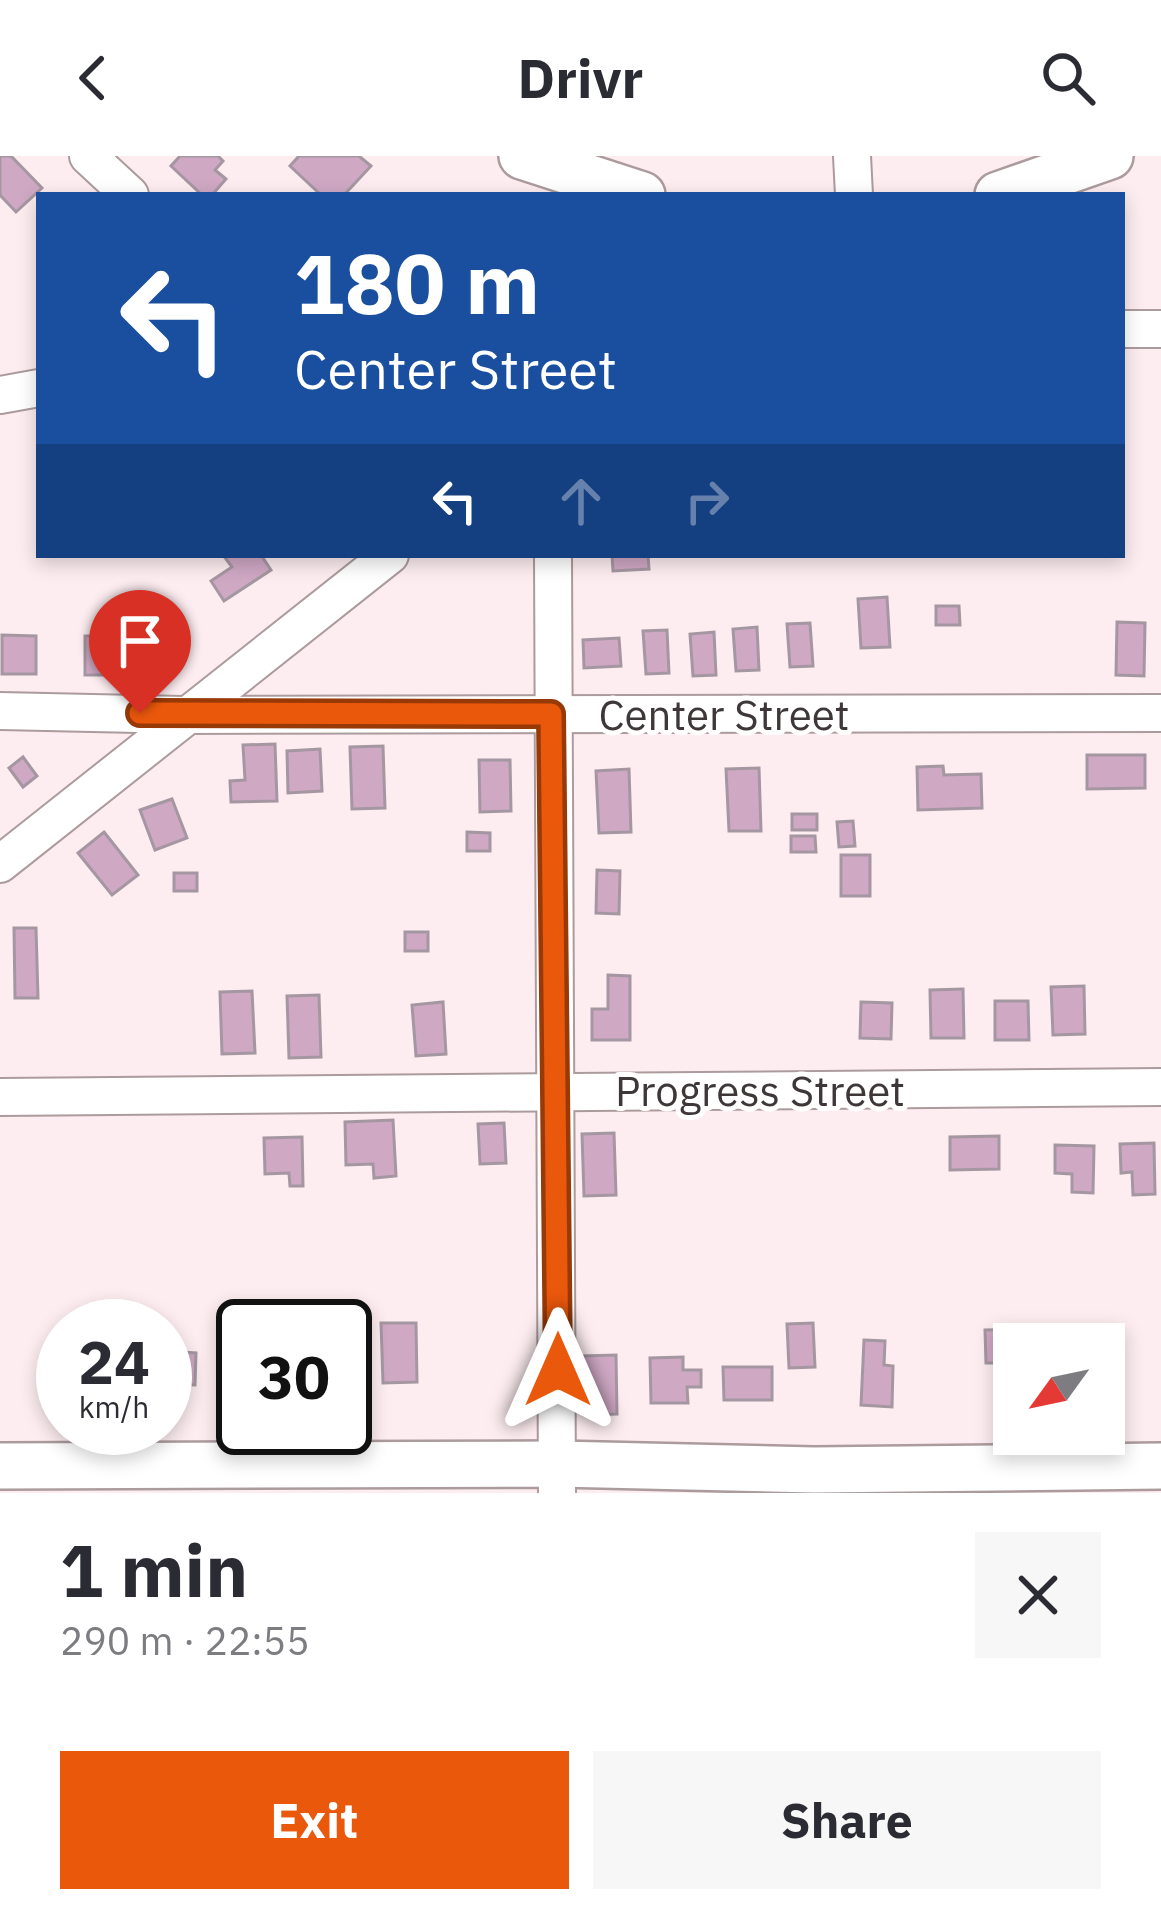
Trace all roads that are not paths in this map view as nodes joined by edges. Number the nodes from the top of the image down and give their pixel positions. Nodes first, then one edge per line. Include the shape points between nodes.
1 (88, 156) edge
2 (522, 156) edge
3 (852, 156) edge
4 (1110, 156) edge
5 (609, 169) edge
6 (127, 192) edge
7 (638, 192) edge
8 (854, 192) edge
9 (1007, 192) edge
10 (1125, 329) edge
11 (1161, 329) edge
12 (36, 389) edge
13 (0, 395) edge
14 (386, 558) edge
15 (553, 558) edge
16 (0, 711) edge
17 (1161, 713) edge
18 (551, 714) junction
19 (184, 715) junction
20 (0, 864) edge
21 (1161, 1087) edge
22 (558, 1091) junction
23 (0, 1097) edge
24 (0, 1466) edge
25 (1161, 1466) edge
26 (557, 1478) edge

1 - 6 street
2 - 5 main road
3 - 8 street
4 - 9 main road
5 - 7 main road
10 - 11 street
12 - 13 street
14 - 19 street
15 - 18 street
16 - 19 street, Center Street
17 - 18 street, Center Street
18 - 19 street, Center Street
18 - 22 street
19 - 20 street
21 - 22 street, Progress Street
22 - 23 street, Progress Street
22 - 26 street
24 - 26 main road
25 - 26 main road

